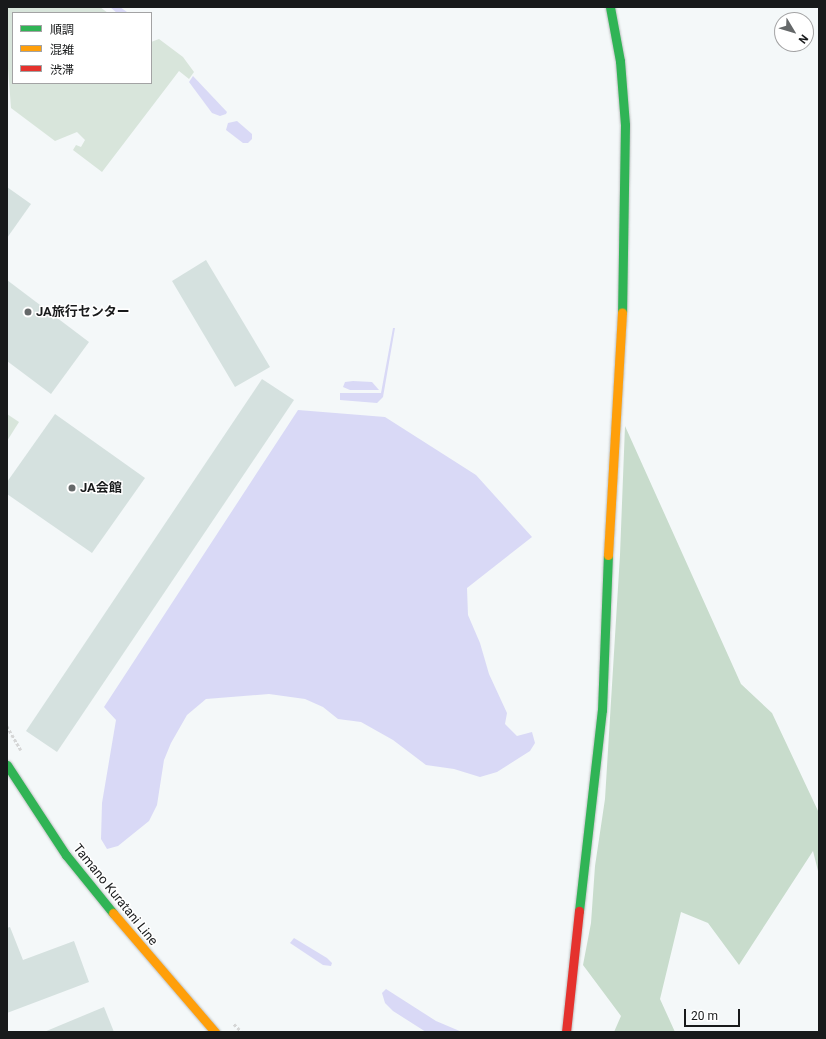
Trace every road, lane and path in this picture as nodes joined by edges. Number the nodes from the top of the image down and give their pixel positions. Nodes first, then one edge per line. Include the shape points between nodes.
1 (610, 7) edge
2 (7, 765) edge
3 (215, 1032) edge
4 (566, 1032) edge

1 - 4 street via 620,62 625,125 624,273 602,669 602,710
2 - 3 street, Tamano Kuratani Line via 66,855 148,956

